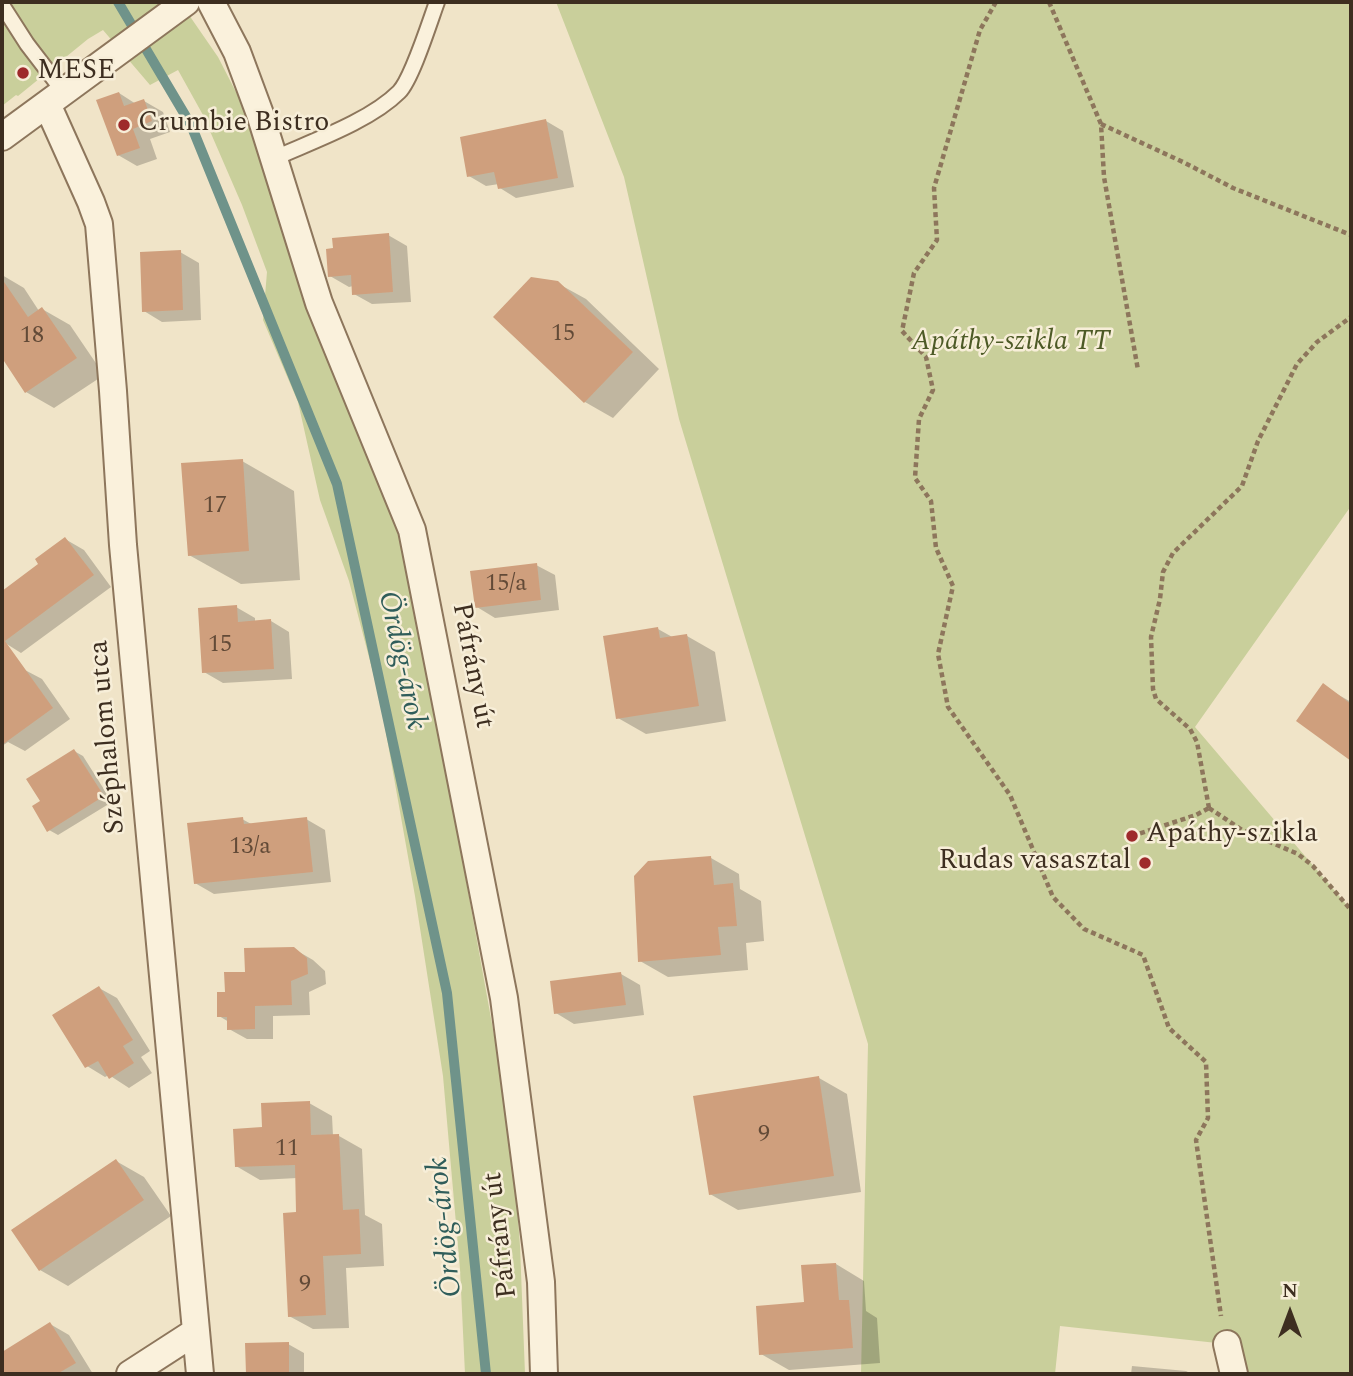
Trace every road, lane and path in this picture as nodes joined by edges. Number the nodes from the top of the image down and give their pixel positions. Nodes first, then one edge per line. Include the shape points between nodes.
1 (211, 2) edge
2 (437, 2) edge
3 (996, 2) edge
4 (1049, 2) edge
5 (2, 5) edge
6 (181, 5) edge
7 (55, 97) junction
8 (1101, 124) junction
9 (2, 137) edge
10 (275, 158) junction
11 (1351, 235) edge
12 (1351, 317) edge
13 (1138, 370) dead end
14 (1209, 808) junction
15 (1132, 836) dead end
16 (1351, 910) edge
17 (195, 1332) junction
18 (1227, 1344) joint
19 (130, 1374) edge
20 (200, 1374) edge
21 (544, 1374) edge
22 (1234, 1374) edge

1 - 10 street, Páfrány út via 237,52
2 - 10 lane via 401,90 366,116
3 - 18 path via 980,30 933,188 937,240 914,273 902,331 926,357 933,390 919,419 915,478 931,501 936,548 953,586 939,654 941,667 948,707 1010,795 1053,897 1084,929 1143,955 1169,1028 1206,1062 1208,1118 1196,1140
4 - 8 path
5 - 7 lane
6 - 7 street
7 - 9 street
7 - 17 street, Széphalom utca via 99,224 123,545
8 - 11 path via 1233,188
8 - 13 path via 1104,177
10 - 21 street, Páfrány út via 319,303 412,530 504,998 541,1282
12 - 14 path via 1297,364 1258,441 1242,486 1173,554 1163,572 1151,637 1153,689 1156,699 1190,729 1197,742
14 - 15 path
14 - 16 path via 1242,830 1298,854
17 - 19 street
17 - 20 street, Széphalom utca
18 - 22 street

